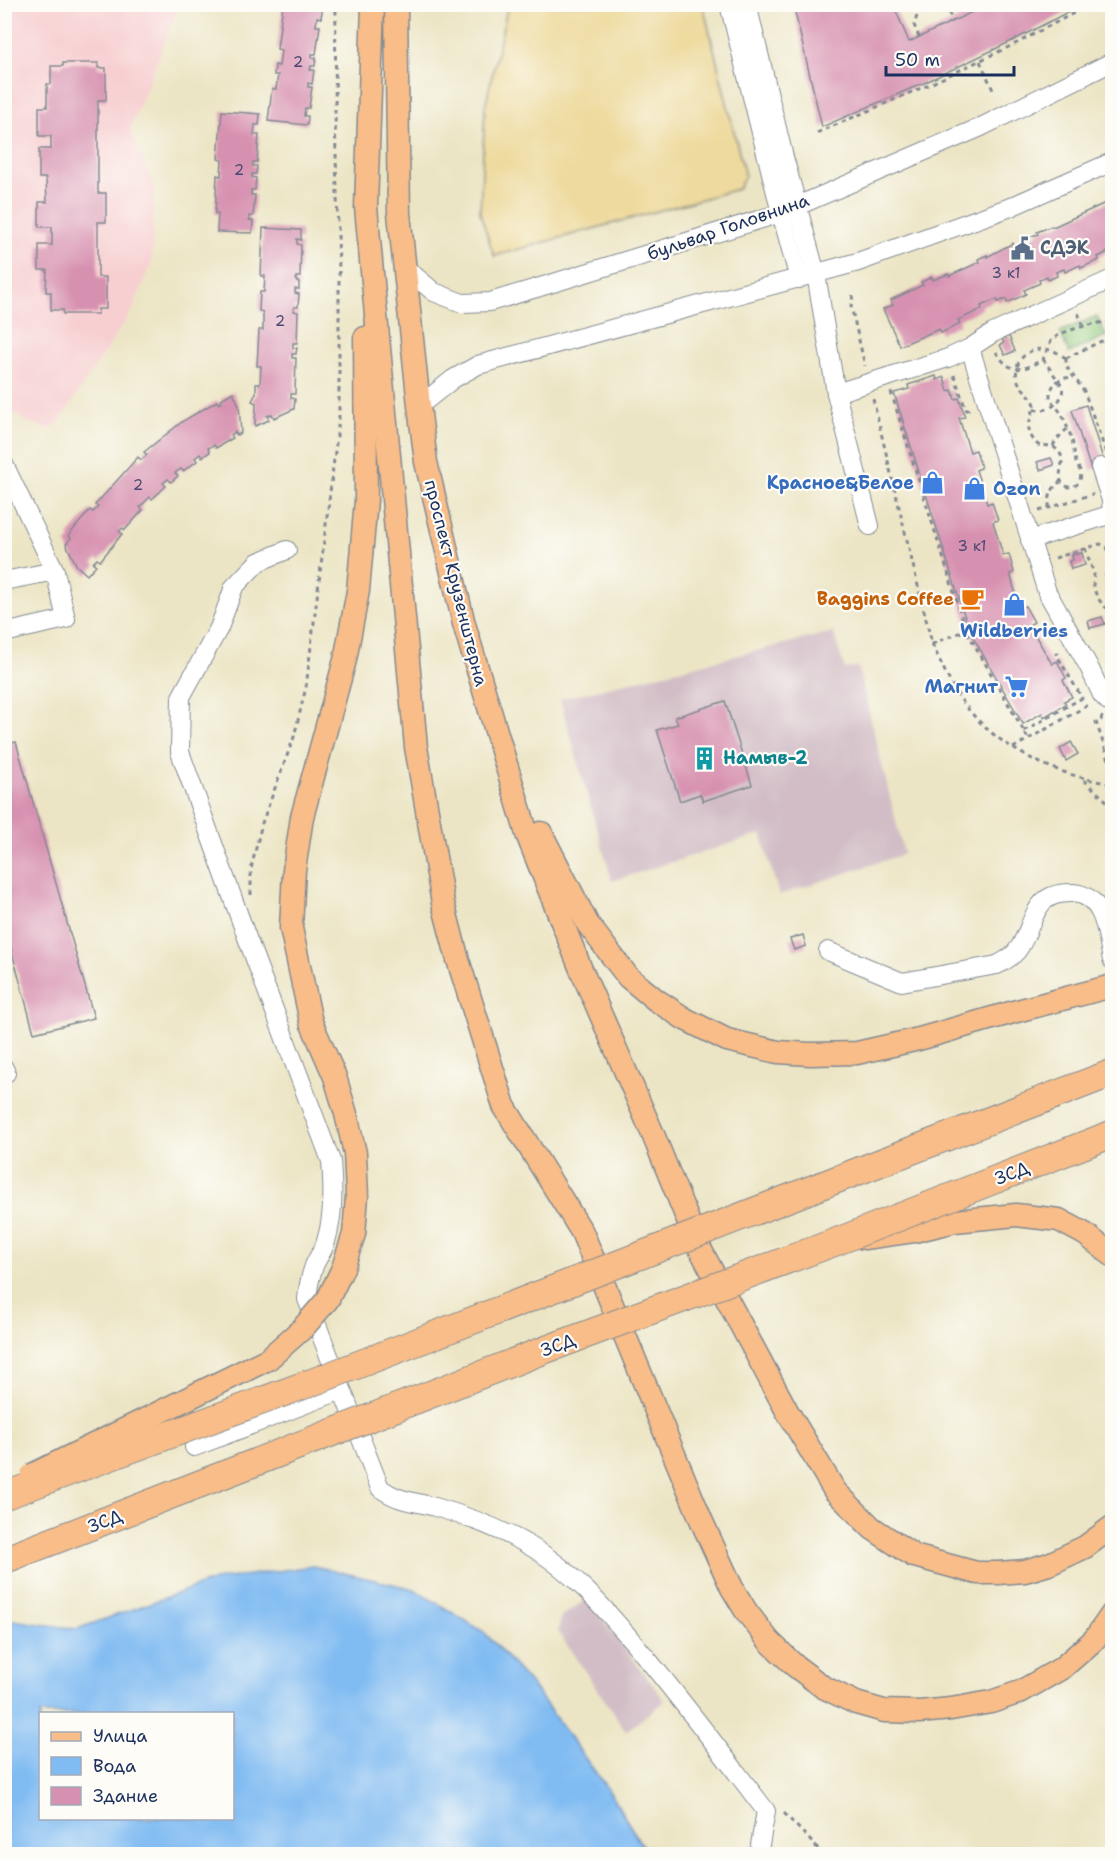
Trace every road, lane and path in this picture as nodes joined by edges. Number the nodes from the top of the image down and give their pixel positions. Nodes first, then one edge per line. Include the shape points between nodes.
1 (336, 4) edge
2 (372, 4) edge
3 (396, 4) edge
4 (729, 4) edge
5 (747, 4) edge
6 (921, 4) edge
7 (945, 4) edge
8 (1091, 4) edge
9 (953, 21) dead end
10 (919, 37) dead end
11 (980, 61) junction
12 (1113, 62) edge
13 (993, 90) dead end
14 (817, 133) dead end
15 (1113, 162) edge
16 (366, 207) junction
17 (789, 210) junction
18 (404, 267) junction
19 (807, 276) junction
20 (1113, 279) edge
21 (853, 295) dead end
22 (1113, 321) edge
23 (1113, 336) edge
24 (987, 337) junction
25 (970, 348) junction
26 (1048, 349) junction
27 (1066, 358) junction
28 (1043, 359) junction
29 (1016, 369) junction
30 (950, 373) dead end
31 (1073, 377) junction
32 (1058, 380) junction
33 (869, 383) junction
34 (889, 387) dead end
35 (836, 393) junction
36 (1053, 405) junction
37 (419, 406) junction
38 (969, 408) dead end
39 (1034, 409) junction
40 (1068, 429) junction
41 (1053, 446) junction
42 (4, 464) edge
43 (1103, 464) junction
44 (1061, 481) junction
45 (1049, 508) junction
46 (1112, 514) edge
47 (1023, 516) junction
48 (870, 526) dead end
49 (1030, 540) junction
50 (1085, 548) junction
51 (287, 550) dead end
52 (1038, 563) junction
53 (1113, 564) edge
54 (55, 571) junction
55 (4, 581) edge
56 (1112, 612) edge
57 (464, 624) junction
58 (966, 630) junction
59 (4, 633) edge
60 (932, 644) junction
61 (1060, 651) dead end
62 (1107, 699) edge
63 (1101, 720) dead end
64 (1024, 731) junction
65 (1029, 740) junction
66 (1013, 748) junction
67 (1113, 769) edge
68 (1083, 779) junction
69 (1113, 784) edge
70 (1113, 806) edge
71 (253, 903) dead end
72 (828, 951) dead end
73 (1113, 960) edge
74 (1113, 986) edge
75 (1113, 1073) edge
76 (1113, 1134) edge
77 (833, 1243) junction
78 (1113, 1255) edge
79 (342, 1390) junction
80 (194, 1447) dead end
81 (4, 1488) edge
82 (4, 1496) edge
83 (1113, 1527) edge
84 (4, 1560) edge
85 (1113, 1614) edge
86 (783, 1811) dead end
87 (760, 1845) dead end
88 (822, 1854) edge

1 - 71 path via 339,419 306,687 294,737 262,823 251,870
2 - 16 main road
3 - 18 main road, проспект Крузенштерна via 399,213
4 - 17 street
5 - 17 street
6 - 10 path via 914,25
7 - 9 path
8 - 11 path
11 - 13 path
11 - 14 path
12 - 17 street, бульвар Головнина via 981,127
15 - 19 street via 1008,208 858,262
16 - 81 main road, bridge via 366,500 358,591 345,660 302,817 291,928 311,1022 335,1077 355,1152 354,1234 344,1268 328,1299 268,1359
16 - 85 main road via 416,747 443,903 458,960 504,1106 582,1232 732,1588 769,1641 794,1665 823,1687 856,1704 884,1711 951,1709 1020,1692 1062,1668 1094,1640
17 - 18 street, бульвар Головнина via 490,302 462,303 434,291
17 - 19 street
18 - 37 main road, проспект Крузенштерна
19 - 35 street
19 - 37 street via 478,365
20 - 24 street
21 - 33 path via 851,306
22 - 26 path via 1083,325 1055,338
23 - 27 path
24 - 25 street
24 - 29 path via 1005,364
25 - 33 street
25 - 47 street
26 - 27 path
26 - 28 path
26 - 29 path via 1031,351
27 - 31 path
28 - 29 path via 1028,368
28 - 32 path
29 - 39 path via 1020,386 1034,400
30 - 38 path via 955,375 966,410
31 - 32 path
31 - 43 path via 1084,390
32 - 36 path via 1050,392
32 - 36 path via 1064,391
33 - 35 street
33 - 60 path
34 - 58 path
35 - 48 street
36 - 39 path via 1043,411
36 - 40 path
37 - 57 main road, проспект Крузенштерна via 426,462
39 - 41 path via 1029,421 1033,439 1038,445
40 - 41 path
40 - 44 path via 1081,478 1070,487
41 - 44 path via 1062,457
42 - 54 street
43 - 45 path via 1093,473 1097,486 1093,494
43 - 46 street
44 - 45 path via 1053,487
45 - 47 path
46 - 49 street
47 - 49 street
49 - 52 street
50 - 52 path
50 - 53 path via 1100,543 1107,547
50 - 56 path via 1097,597
51 - 79 street via 258,562 234,587 219,628 181,697 180,752 331,1161 331,1219 326,1243 309,1282 308,1299
52 - 62 street via 1047,592
54 - 55 street
54 - 59 street via 66,619
57 - 74 main road via 538,828 587,923 628,976 685,1019 727,1040 778,1052 857,1053
57 - 83 main road, проспект Крузенштерна via 527,834 698,1245 787,1411 835,1491 872,1528 914,1556 977,1573 1025,1571 1049,1564 1085,1547
58 - 60 path
58 - 64 path
60 - 66 path via 965,705 988,730
61 - 64 path via 1056,654 1082,698
62 - 65 path via 1091,704
63 - 67 path via 1096,722
64 - 65 path
65 - 66 path
66 - 68 path
68 - 69 path
68 - 70 path
72 - 73 street via 902,982 997,965 1019,949 1043,901 1059,892 1092,899 1101,913
75 - 82 highway, bridge via 365,1363
76 - 77 highway, ЗСД, bridge
77 - 78 main road via 955,1221 1016,1215 1059,1220
77 - 84 highway, ЗСД, bridge via 542,1351
79 - 80 street
79 - 87 street via 380,1488 393,1497 465,1516 537,1550 576,1581 618,1624 766,1811
86 - 88 path

